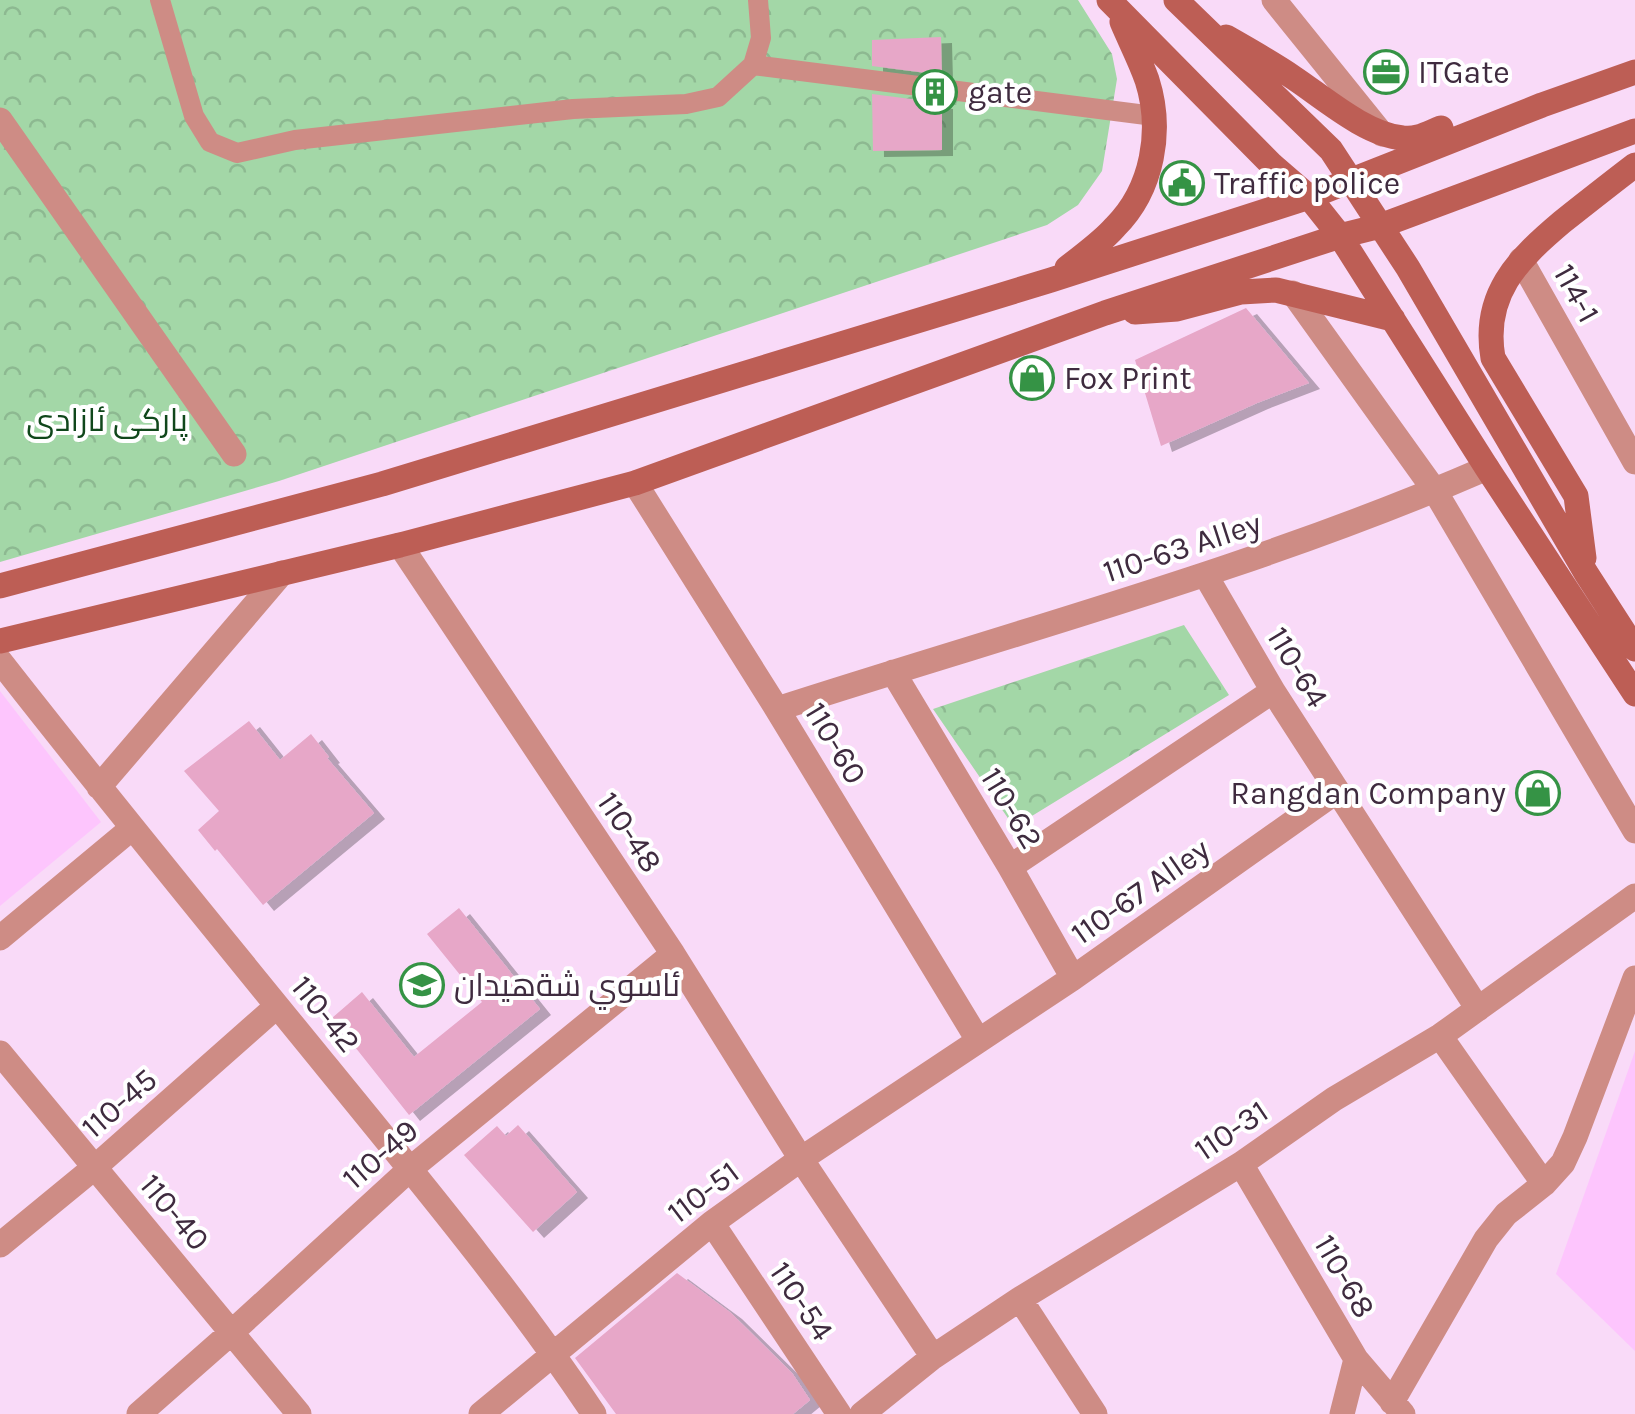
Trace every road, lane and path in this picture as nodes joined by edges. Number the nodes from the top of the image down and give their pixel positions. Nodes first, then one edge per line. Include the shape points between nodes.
1 (160, 0) edge
2 (758, 0) edge
3 (1274, 0) edge
4 (1112, 4) edge
5 (1184, 10) edge
6 (753, 65) junction
7 (1635, 72) edge
8 (1542, 106) junction
9 (1154, 116) junction
10 (0, 120) edge
11 (1635, 131) edge
12 (1382, 134) junction
13 (1635, 165) edge
14 (1351, 182) junction
15 (1309, 197) junction
16 (1380, 226) junction
17 (1340, 236) junction
18 (1521, 260) junction
19 (1051, 280) junction
20 (1293, 293) junction
21 (1105, 313) junction
22 (1394, 319) junction
23 (234, 454) dead end
24 (1635, 462) edge
25 (1487, 468) junction
26 (635, 483) junction
27 (1435, 490) junction
28 (400, 545) junction
29 (282, 573) junction
30 (1586, 573) junction
31 (1206, 576) junction
32 (0, 586) edge
33 (0, 641) edge
34 (1635, 649) edge
35 (0, 660) edge
36 (893, 672) junction
37 (1273, 691) junction
38 (1635, 694) edge
39 (778, 709) junction
40 (99, 787) junction
41 (1337, 791) junction
42 (131, 828) junction
43 (1635, 831) edge
44 (1010, 867) junction
45 (1635, 896) edge
46 (0, 938) edge
47 (673, 954) junction
48 (1073, 978) junction
49 (1635, 978) edge
50 (278, 1006) junction
51 (1478, 1009) junction
52 (1440, 1036) junction
53 (978, 1040) junction
54 (0, 1053) edge
55 (801, 1159) junction
56 (1242, 1164) junction
57 (95, 1167) junction
58 (410, 1169) junction
59 (1544, 1184) junction
60 (712, 1223) junction
61 (0, 1245) edge
62 (1020, 1298) junction
63 (232, 1332) junction
64 (554, 1353) junction
65 (932, 1357) junction
66 (1356, 1359) junction
67 (1397, 1408) edge
68 (139, 1414) edge
69 (300, 1414) edge
70 (481, 1414) edge
71 (594, 1414) edge
72 (839, 1414) edge
73 (862, 1414) edge
74 (1095, 1414) edge
75 (1342, 1414) edge

1 - 6 street via 194,116 210,142 237,153 295,140 555,111 686,104 718,97
2 - 6 street
3 - 12 street
4 - 9 main road via 1146,78
4 - 15 main road
5 - 12 main road
5 - 14 main road via 1330,150
6 - 9 street
7 - 8 main road
8 - 12 main road via 1506,106 1416,138
8 - 14 main road
9 - 19 main road via 1150,164 1129,211
10 - 23 street
11 - 16 main road
13 - 18 main road
14 - 15 main road
14 - 16 main road
15 - 17 main road
15 - 19 main road
16 - 17 main road
16 - 30 main road
17 - 21 main road
17 - 22 main road
18 - 24 street, 114-1
18 - 30 main road via 1492,316 1493,358 1576,496
19 - 32 main road via 382,484
20 - 21 main road via 1241,292 1166,311
20 - 22 main road
20 - 27 street
21 - 26 main road
22 - 25 main road
25 - 27 street, 110-63 Alley
25 - 38 main road
26 - 28 main road
26 - 39 street, 110-60
27 - 31 street, 110-63 Alley
27 - 43 street
28 - 29 main road
28 - 47 street, 110-48
29 - 33 main road
29 - 40 street
30 - 34 main road
31 - 36 street, 110-63 Alley
31 - 37 street, 110-64
35 - 40 street, 110-42
36 - 39 street, 110-63 Alley
36 - 44 street, 110-62
37 - 41 street, 110-64
37 - 44 street
39 - 53 street, 110-60
40 - 42 street, 110-42
41 - 48 street, 110-67 Alley
41 - 51 street, 110-64
42 - 46 street
42 - 50 street, 110-42
44 - 48 street, 110-62
45 - 51 street, 110-31
47 - 55 street, 110-48
47 - 58 street, 110-49
48 - 53 street, 110-67 Alley
49 - 59 street via 1570,1150
50 - 57 street, 110-45
50 - 58 street, 110-42
51 - 52 street, 110-31
52 - 56 street, 110-31
52 - 59 street
53 - 55 street, 110-51
54 - 57 street, 110-40
55 - 60 street, 110-51
55 - 65 street, 110-48
56 - 62 street, 110-31
56 - 66 street, 110-68
57 - 61 street, 110-45
57 - 63 street, 110-40
58 - 63 street, 110-49
58 - 64 street, 110-42
59 - 67 street via 1486,1239
60 - 64 street, 110-51
60 - 72 street, 110-54
62 - 65 street, 110-31
62 - 74 street
63 - 68 street, 110-49
63 - 69 street, 110-40
64 - 70 street, 110-51
64 - 71 street, 110-42
65 - 73 street, 110-31
66 - 67 street, 110-68
66 - 75 street

